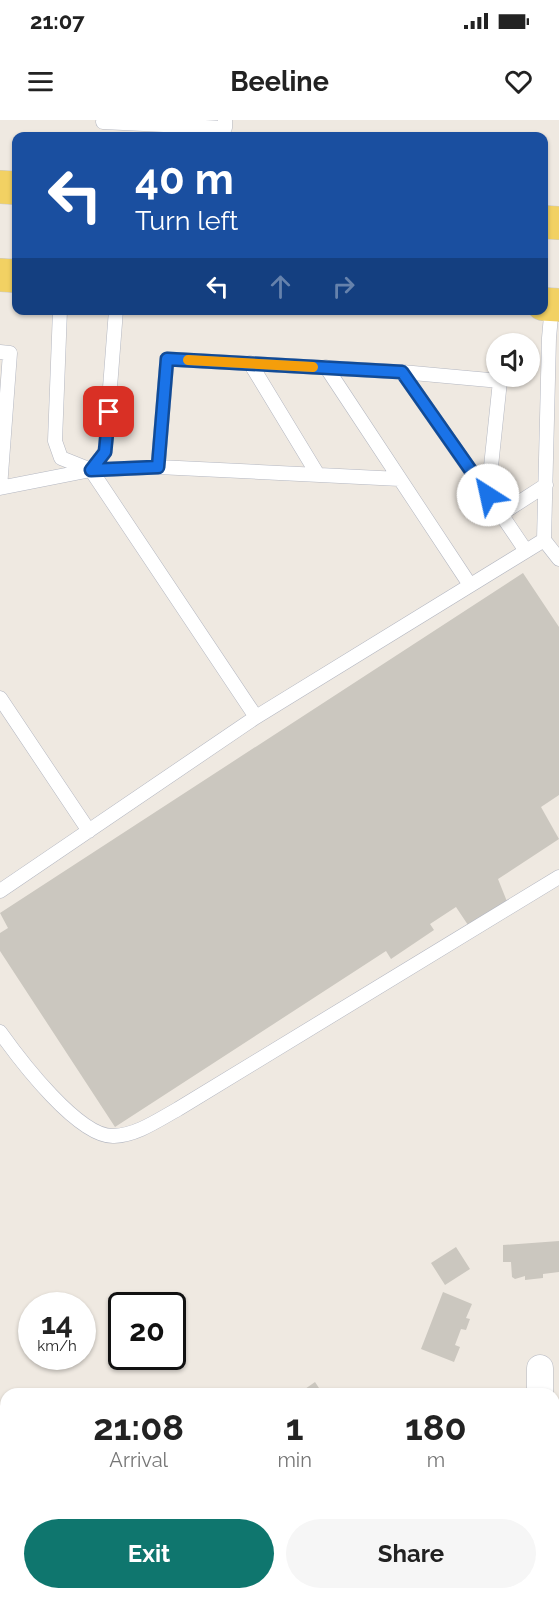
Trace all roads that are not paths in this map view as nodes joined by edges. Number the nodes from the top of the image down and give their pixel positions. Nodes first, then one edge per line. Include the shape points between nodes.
1 (225, 120) edge
2 (103, 121) edge
3 (551, 304) edge
4 (60, 315) edge
5 (116, 315) edge
6 (0, 352) edge
7 (250, 363) junction
8 (326, 368) junction
9 (402, 372) junction
10 (554, 396) edge
11 (158, 467) junction
12 (91, 470) junction
13 (318, 475) junction
14 (400, 479) junction
15 (546, 485) junction
16 (0, 488) edge
17 (488, 495) junction
18 (501, 514) junction
19 (544, 540) junction
20 (526, 551) junction
21 (559, 559) edge
22 (470, 585) junction
23 (0, 698) edge
24 (256, 717) junction
25 (89, 831) junction
26 (559, 877) edge
27 (0, 891) edge
28 (0, 1032) edge
29 (540, 1368) dead end
30 (540, 1388) edge

1 - 2 lane via 225,128
3 - 10 lane via 549,338
4 - 12 lane via 55,441 61,458
5 - 12 lane via 105,452
6 - 16 lane via 10,353
7 - 8 lane
7 - 11 lane via 167,359
7 - 13 lane
8 - 9 lane
8 - 14 lane
9 - 17 lane
9 - 17 lane via 500,381
10 - 15 lane
11 - 12 lane
11 - 13 lane
12 - 16 lane
12 - 24 lane
13 - 14 lane
14 - 22 lane
15 - 18 lane
15 - 19 lane
17 - 18 lane
18 - 20 lane
19 - 20 lane
19 - 21 lane
20 - 22 lane
22 - 24 lane
23 - 25 lane
24 - 25 lane
25 - 27 lane
26 - 28 lane via 133,1133 94,1133 73,1118
29 - 30 street

